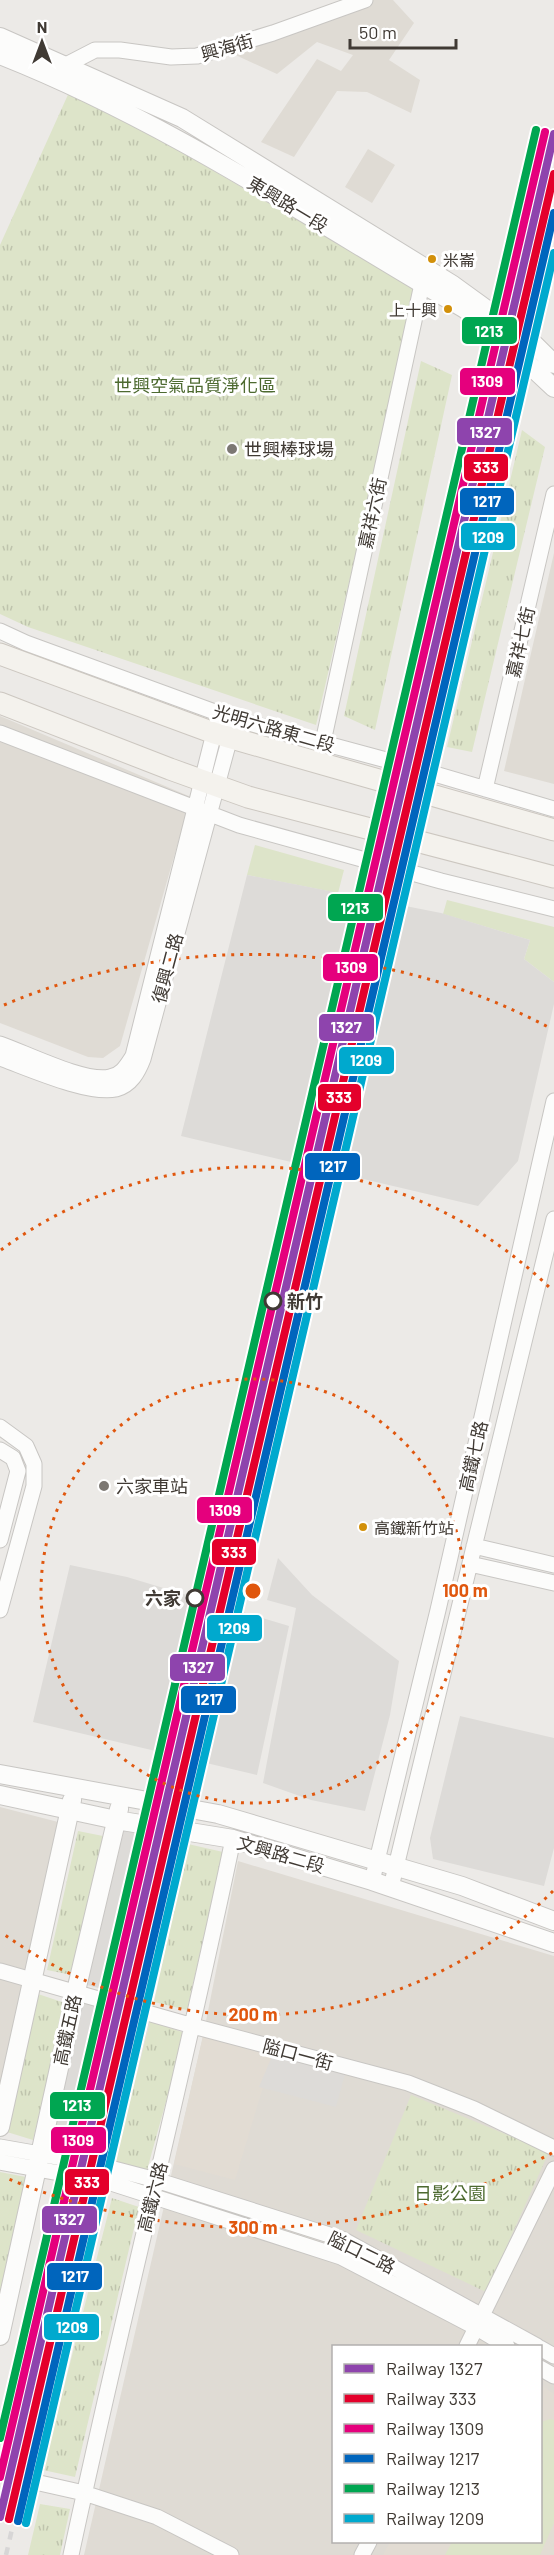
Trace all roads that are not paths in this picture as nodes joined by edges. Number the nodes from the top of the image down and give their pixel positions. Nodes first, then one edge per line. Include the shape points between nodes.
1 (365, 0) edge
2 (0, 37) edge
3 (0, 55) edge
4 (62, 71) junction
5 (422, 284) junction
6 (554, 364) edge
7 (554, 388) edge
8 (554, 494) edge
9 (0, 631) edge
10 (0, 654) edge
11 (0, 703) edge
12 (224, 726) junction
13 (0, 732) edge
14 (323, 742) junction
15 (210, 784) junction
16 (485, 789) junction
17 (554, 809) edge
18 (202, 811) junction
19 (554, 830) edge
20 (554, 878) edge
21 (554, 909) edge
22 (0, 1044) edge
23 (0, 1058) edge
24 (554, 1101) edge
25 (554, 1219) edge
26 (0, 1428) edge
27 (0, 1450) edge
28 (0, 1540) edge
29 (474, 1546) junction
30 (470, 1564) junction
31 (554, 1565) edge
32 (554, 1584) edge
33 (0, 1610) edge
34 (0, 1774) edge
35 (75, 1786) junction
36 (0, 1795) edge
37 (123, 1796) junction
38 (71, 1810) junction
39 (116, 1820) junction
40 (233, 1839) junction
41 (378, 1860) junction
42 (397, 1866) junction
43 (372, 1881) junction
44 (391, 1887) junction
45 (554, 1921) edge
46 (554, 1943) edge
47 (0, 1971) edge
48 (33, 1981) junction
49 (76, 1991) junction
50 (193, 2026) junction
51 (0, 2127) edge
52 (0, 2147) edge
53 (554, 2148) edge
54 (38, 2161) junction
55 (0, 2162) edge
56 (554, 2169) edge
57 (109, 2175) junction
58 (156, 2180) junction
59 (151, 2196) junction
60 (480, 2322) junction
61 (0, 2336) edge
62 (468, 2345) edge
63 (506, 2345) edge
64 (532, 2345) edge
65 (0, 2474) edge
66 (84, 2493) junction
67 (71, 2555) edge
68 (231, 2555) edge

1 - 4 street, 興海街 via 197,57 95,50
2 - 4 street, 東興路一段
3 - 4 street, 東興路一段
4 - 5 street, 東興路一段
4 - 6 street, 東興路一段 via 182,118 453,285 533,343
5 - 7 street, 東興路一段 via 491,329
5 - 14 street, 嘉祥六街
8 - 16 street, 嘉祥七街
9 - 12 street, 光明六路東二段
10 - 12 main road, 光明六路東二段
11 - 15 main road
12 - 14 street, 光明六路東二段
12 - 15 street, 復興二路
12 - 19 main road, 光明六路東二段
13 - 18 street
14 - 16 street, 光明六路東二段
15 - 18 street, 復興二路
15 - 20 main road
16 - 17 street, 光明六路東二段
18 - 21 street via 430,878
18 - 22 street, 復興二路 via 133,1056 125,1069 112,1077 98,1078
18 - 23 street, 復興二路 via 143,1059 135,1077 116,1089 85,1087
24 - 41 street, 高鐵七路
25 - 29 street, 高鐵七路
26 - 33 street via 26,1446 34,1464 34,1486
27 - 28 street via 13,1458 18,1471
29 - 30 street, 高鐵七路
29 - 31 street
30 - 32 street
30 - 42 street, 高鐵七路
34 - 35 street, 文興路二段
35 - 37 street, 文興路二段
35 - 38 street
36 - 38 street, 文興路二段
37 - 39 street, 高鐵五路
37 - 41 street, 文興路二段 via 218,1814
38 - 39 street, 文興路二段
38 - 48 street
39 - 40 street, 文興路二段
39 - 49 street, 高鐵五路
40 - 43 street, 文興路二段
40 - 50 street, 高鐵六路
41 - 42 street, 文興路二段
41 - 43 street, 高鐵七路
42 - 44 street, 高鐵七路
42 - 45 street, 文興路二段
43 - 44 street, 文興路二段
44 - 46 street, 文興路二段
47 - 48 street, 隘口一街
48 - 49 street, 隘口一街
48 - 51 street
49 - 50 street, 隘口一街
49 - 54 street, 高鐵五路
50 - 53 street, 隘口一街 via 408,2083 474,2109
50 - 58 street, 高鐵六路
52 - 54 street, 隘口二路
54 - 55 street, 隘口二路
54 - 57 street, 隘口二路
54 - 61 street, 高鐵五路
56 - 60 street
57 - 58 street, 隘口二路
57 - 59 street, 隘口二路
58 - 59 street, 高鐵六路
58 - 60 street, 隘口二路 via 342,2239
59 - 60 street, 隘口二路 via 341,2257
59 - 66 street, 高鐵六路
60 - 62 street
60 - 63 street, 隘口二路
60 - 64 street, 隘口二路
65 - 66 street
66 - 67 street, 高鐵六路
66 - 68 street via 157,2517

